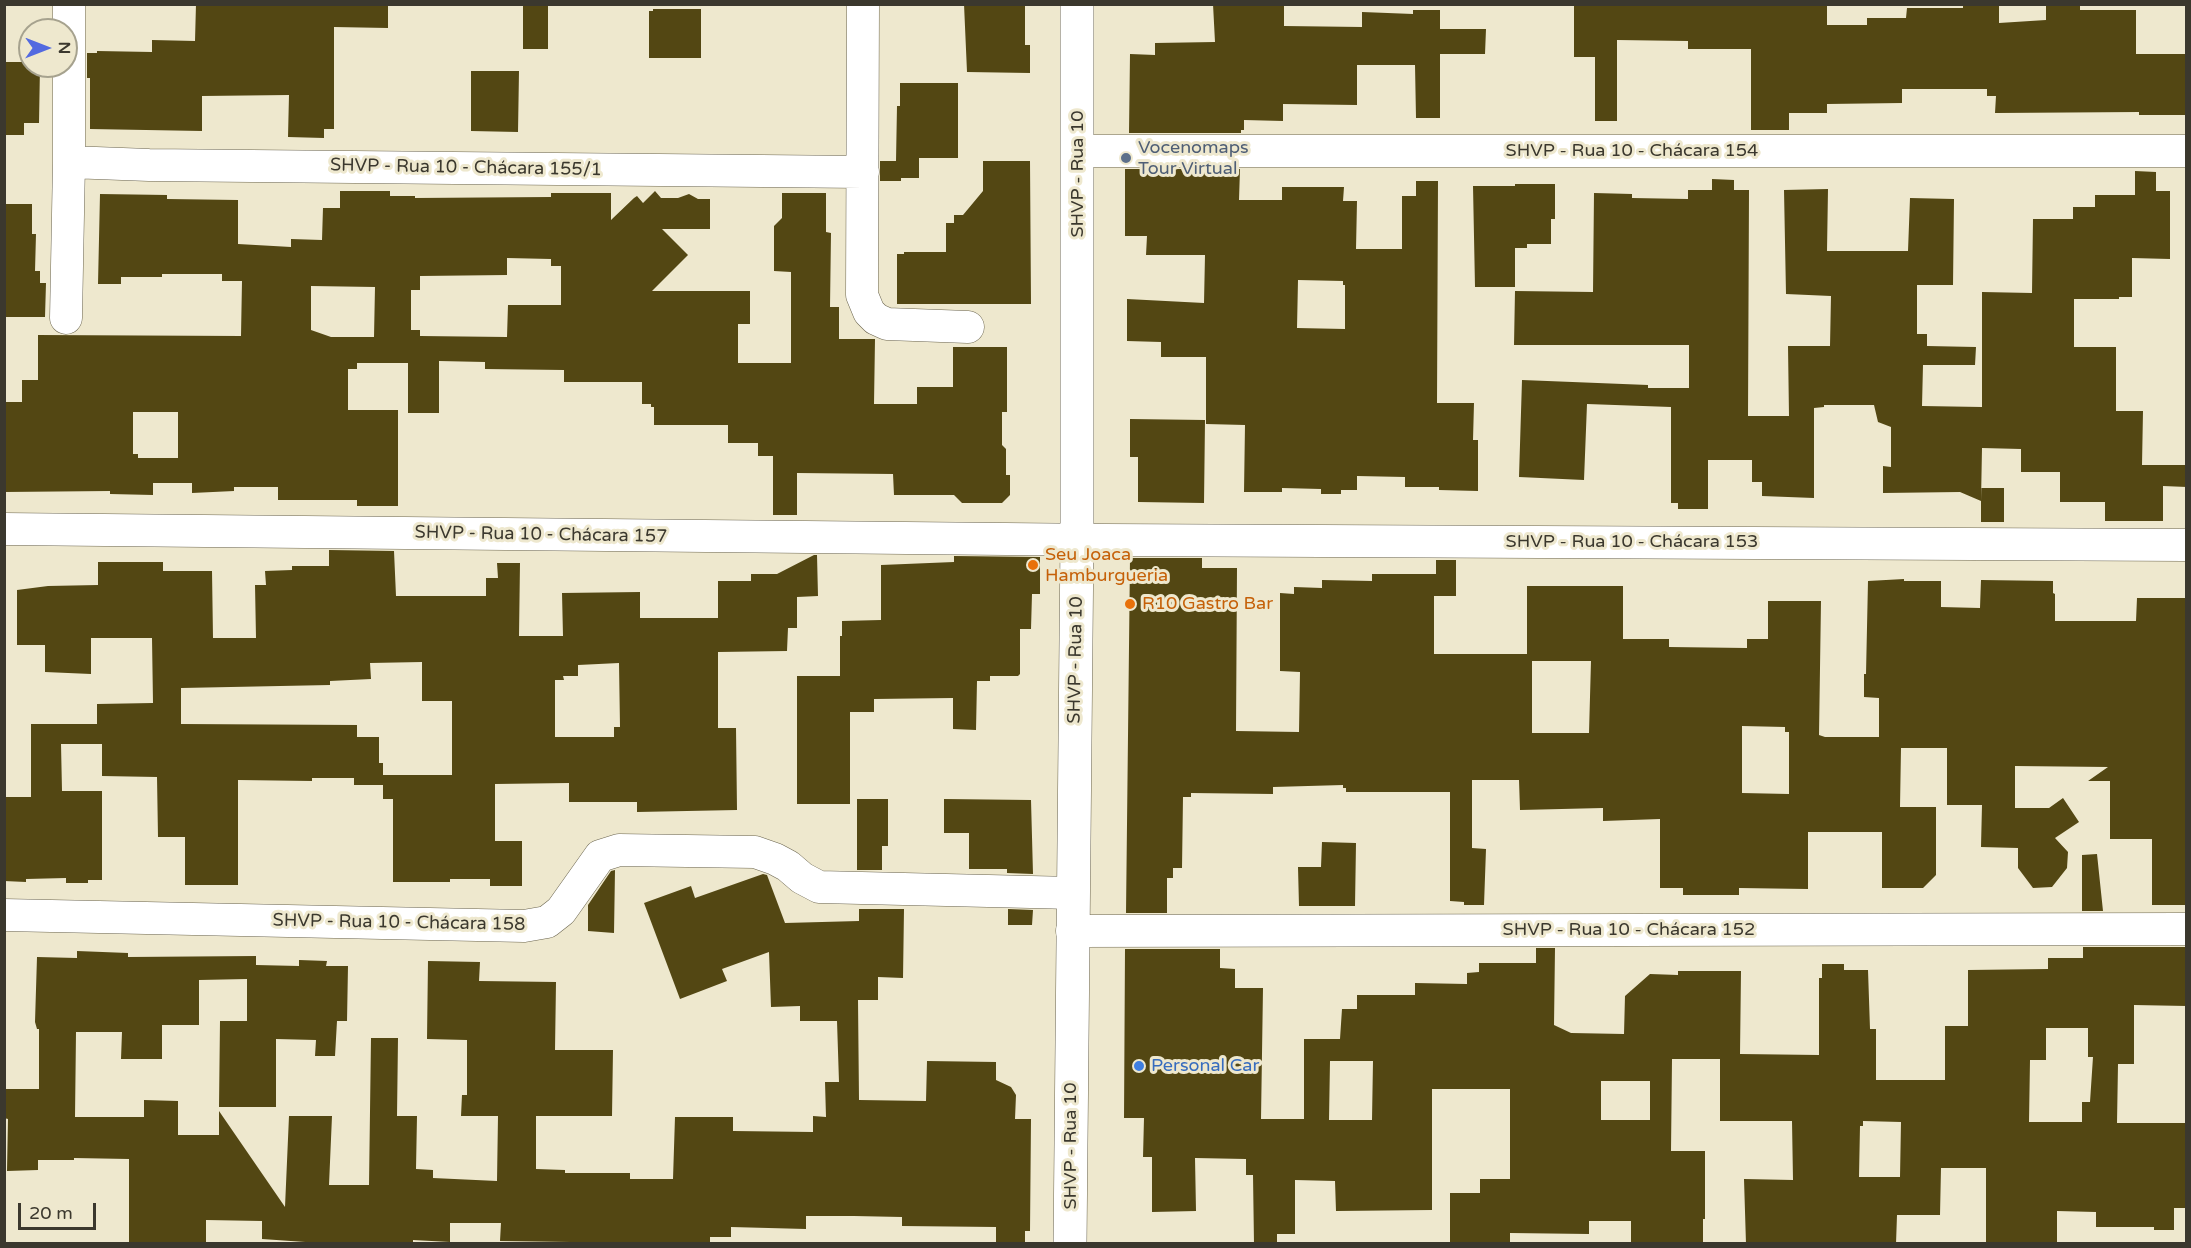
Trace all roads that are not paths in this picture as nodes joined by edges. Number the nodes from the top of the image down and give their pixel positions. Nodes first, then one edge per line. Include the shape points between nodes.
1 (69, 4) edge
2 (863, 4) edge
3 (1077, 4) edge
4 (1078, 151) junction
5 (2187, 151) edge
6 (69, 162) junction
7 (863, 172) junction
8 (66, 318) dead end
9 (968, 327) dead end
10 (4, 530) edge
11 (1077, 539) junction
12 (2187, 545) edge
13 (1073, 893) junction
14 (4, 915) edge
15 (2187, 929) edge
16 (1072, 931) junction
17 (1070, 1244) edge

1 - 6 street
2 - 7 street
3 - 4 street, SHVP - Rua 10
4 - 5 street, SHVP - Rua 10 - Chácara 154
4 - 11 street, SHVP - Rua 10
6 - 7 street, SHVP - Rua 10 - Chácara 155/1
6 - 8 street
7 - 9 street via 862,295 869,312 887,324
10 - 11 street, SHVP - Rua 10 - Chácara 157
11 - 12 street, SHVP - Rua 10 - Chácara 153
11 - 13 street, SHVP - Rua 10
13 - 14 street, SHVP - Rua 10 - Chácara 158 via 819,887 788,866 755,852 619,850 600,856 561,911 547,922 524,926
13 - 16 street, SHVP - Rua 10
15 - 16 street, SHVP - Rua 10 - Chácara 152
16 - 17 street, SHVP - Rua 10

